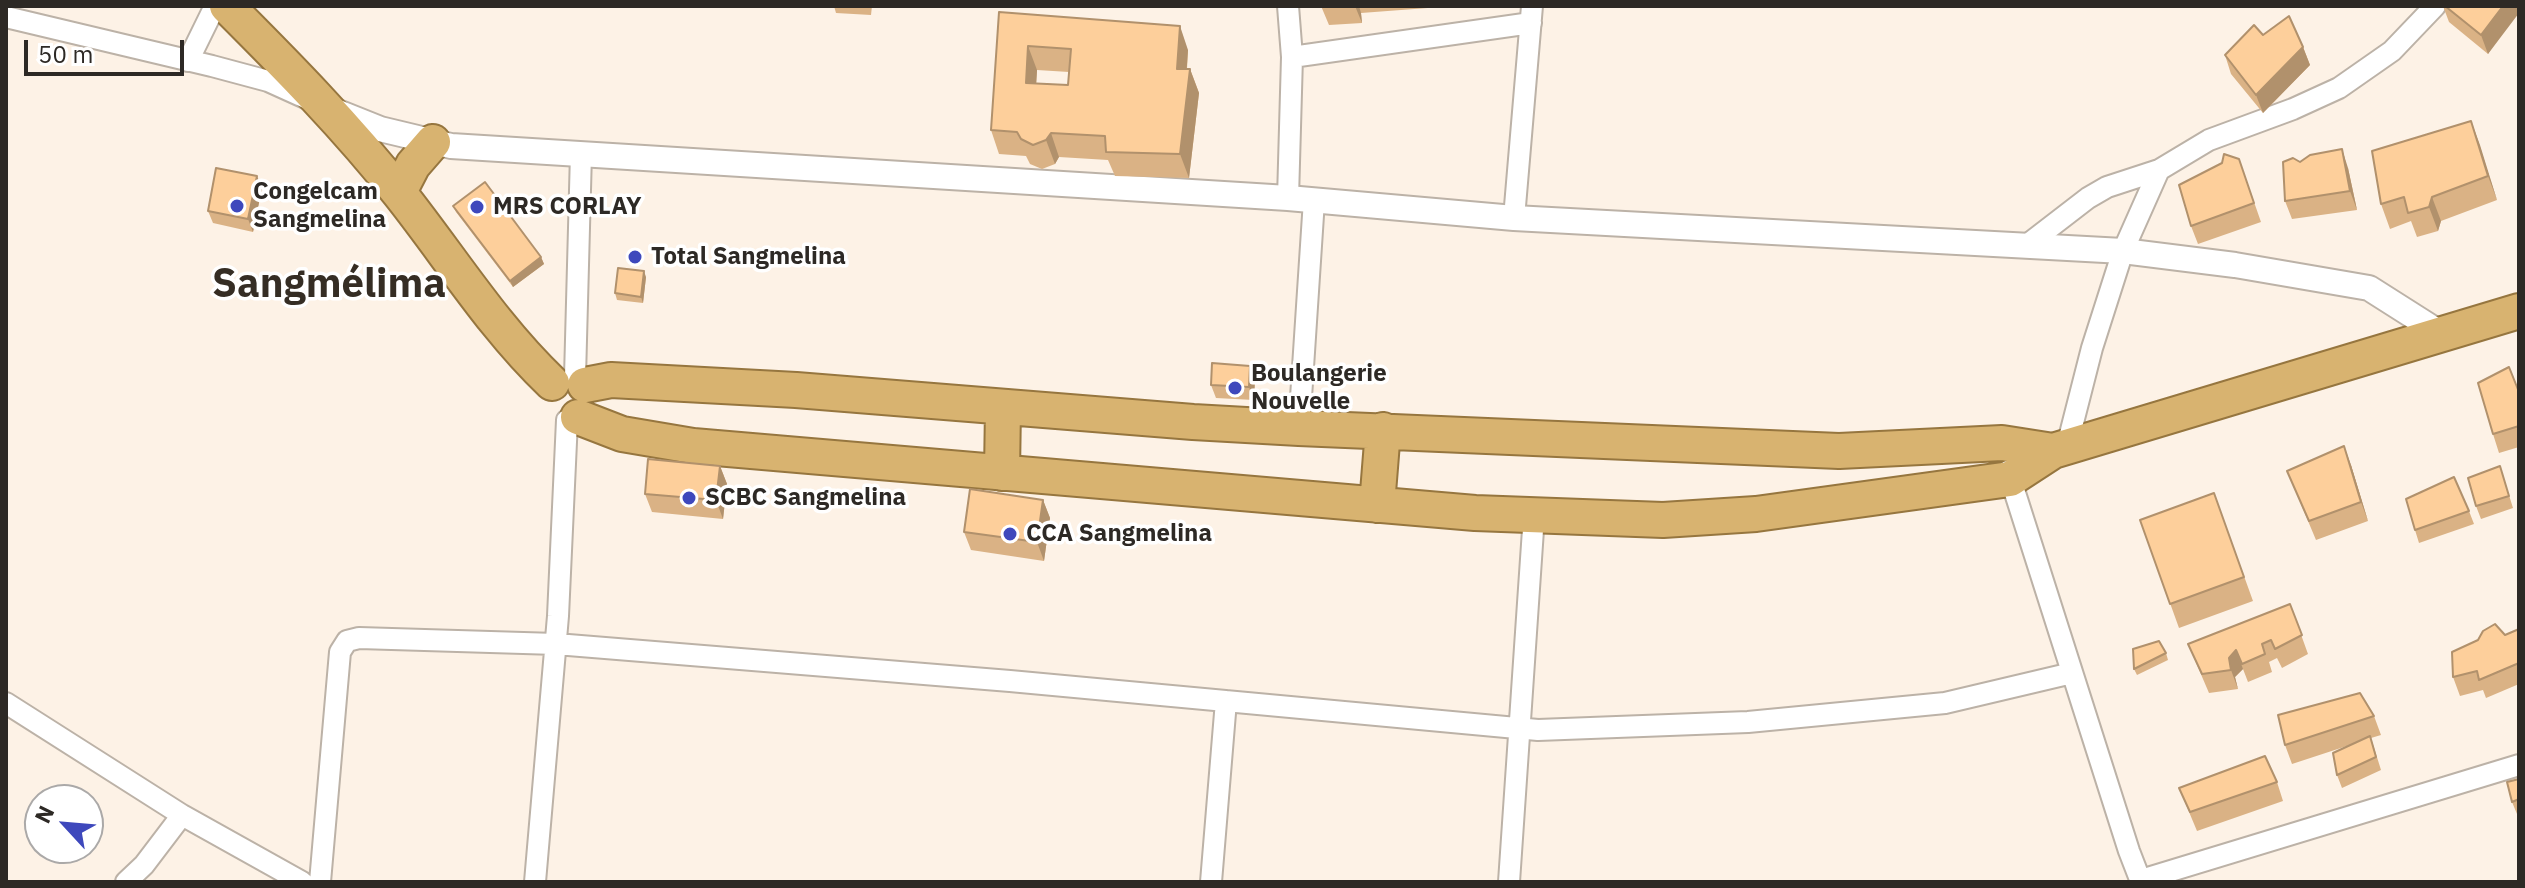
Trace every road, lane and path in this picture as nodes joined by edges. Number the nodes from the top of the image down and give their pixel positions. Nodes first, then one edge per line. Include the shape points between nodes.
1 (215, 6) edge
2 (227, 6) edge
3 (1288, 6) edge
4 (2435, 6) edge
5 (1532, 15) edge
6 (6, 17) edge
7 (1292, 57) junction
8 (188, 61) junction
9 (324, 106) junction
10 (433, 142) junction
11 (581, 153) junction
12 (2159, 170) junction
13 (399, 192) junction
14 (1288, 198) junction
15 (1314, 200) junction
16 (1514, 218) junction
17 (2027, 245) junction
18 (2123, 251) junction
19 (2519, 311) edge
20 (2443, 335) junction
21 (571, 396) junction
22 (1003, 407) junction
23 (1299, 428) junction
24 (1383, 430) junction
25 (2002, 443) junction
26 (2060, 449) junction
27 (1002, 473) junction
28 (2010, 479) junction
29 (1377, 505) junction
30 (1534, 515) junction
31 (556, 644) junction
32 (2072, 673) junction
33 (1226, 701) junction
34 (6, 703) edge
35 (1519, 728) junction
36 (2519, 765) edge
37 (182, 815) junction
38 (2141, 881) edge
39 (126, 882) edge
40 (302, 882) edge
41 (320, 882) edge
42 (535, 882) edge
43 (1211, 882) edge
44 (1509, 882) edge

1 - 8 street
2 - 9 highway
3 - 7 street
4 - 12 street via 2392,51 2339,88 2209,140
5 - 7 street
5 - 16 street
6 - 8 street
7 - 14 street
8 - 9 street via 268,81
9 - 10 street via 380,129
9 - 13 highway
10 - 11 street
10 - 13 highway
11 - 14 street
11 - 21 street
12 - 17 street via 2107,187
12 - 18 street
13 - 21 highway via 523,356
14 - 15 street
15 - 16 street
15 - 23 street
16 - 17 street
17 - 18 street
18 - 20 street via 2369,288
18 - 26 street
19 - 20 highway
20 - 26 highway
21 - 22 highway via 611,380
21 - 27 highway via 622,434 693,446
21 - 31 street
22 - 23 highway
22 - 27 highway
23 - 24 highway
24 - 25 highway via 1839,451
24 - 29 highway
25 - 26 highway
25 - 28 street
26 - 28 highway
27 - 29 highway
28 - 30 highway via 1756,514 1663,520
28 - 32 street
29 - 30 highway
30 - 35 street
31 - 33 street
31 - 41 street via 347,641 340,652
31 - 42 street
32 - 35 street via 1945,703 1748,722
32 - 38 street
33 - 35 street
33 - 43 street
34 - 37 street
35 - 44 street
36 - 38 street
37 - 39 street
37 - 40 street

